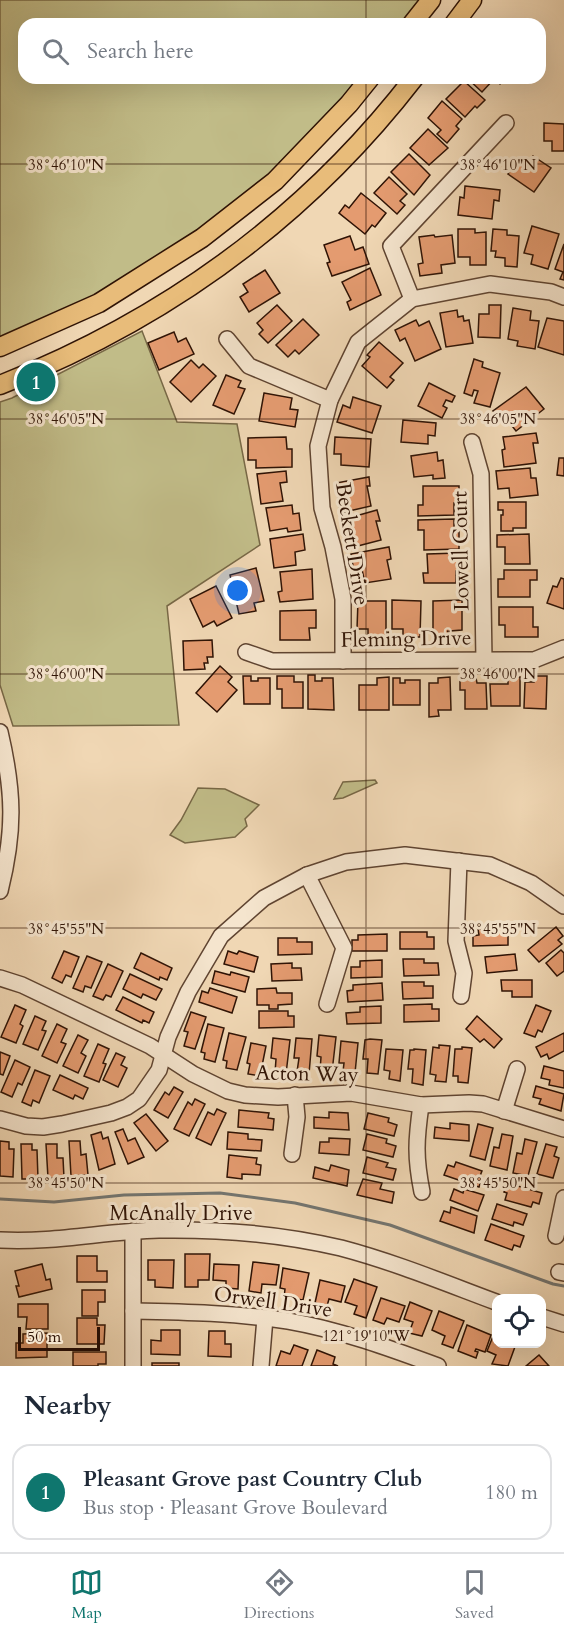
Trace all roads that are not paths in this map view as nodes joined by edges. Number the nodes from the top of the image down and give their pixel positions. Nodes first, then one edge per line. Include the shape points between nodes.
1 (431, 0) edge
2 (472, 0) edge
3 (417, 18) edge
4 (458, 18) edge
5 (365, 84) edge
6 (409, 84) edge
7 (506, 123) dead end
8 (564, 297) edge
9 (412, 299) junction
10 (227, 339) dead end
11 (0, 347) edge
12 (0, 385) edge
13 (330, 400) junction
14 (472, 442) dead end
15 (564, 648) edge
16 (246, 652) dead end
17 (484, 660) junction
18 (343, 661) junction
19 (0, 732) edge
20 (459, 861) junction
21 (307, 875) junction
22 (0, 891) edge
23 (564, 906) edge
24 (0, 978) edge
25 (461, 996) dead end
26 (327, 1004) dead end
27 (164, 1054) junction
28 (517, 1069) dead end
29 (295, 1095) junction
30 (421, 1105) junction
31 (504, 1111) junction
32 (0, 1119) edge
33 (564, 1129) edge
34 (292, 1154) dead end
35 (423, 1192) dead end
36 (564, 1198) edge
37 (133, 1231) junction
38 (556, 1236) dead end
39 (0, 1240) edge
40 (492, 1300) edge
41 (133, 1311) junction
42 (266, 1318) junction
43 (546, 1318) edge
44 (564, 1324) edge
45 (133, 1366) edge
46 (261, 1366) edge
47 (438, 1366) edge

1 - 3 main road
2 - 4 main road
5 - 11 main road via 276,181 202,238 99,303
6 - 12 main road via 310,193 226,262 111,335
7 - 9 street via 391,246
8 - 9 street, Beckett Drive via 490,284
9 - 13 street, Beckett Drive via 358,342
10 - 13 street via 249,366
13 - 18 street, Beckett Drive via 318,446 322,508 343,599
14 - 17 street, Lowell Court via 482,474
15 - 17 street, Fleming Drive via 534,660
16 - 18 street, Fleming Drive via 272,661
17 - 18 street, Fleming Drive
19 - 22 street via 12,818 8,861
20 - 21 street via 405,855 346,862
20 - 23 street via 490,865 531,883
20 - 25 street via 456,941 464,973
21 - 26 street via 344,948
21 - 27 street via 264,898 221,936 188,992
24 - 27 street, Acton Way
27 - 29 street, Acton Way via 228,1091
27 - 32 street via 149,1086 127,1107 43,1127
28 - 31 street
29 - 30 street, Acton Way via 351,1093
29 - 34 street via 297,1117
30 - 31 street, Acton Way via 469,1102
30 - 35 street via 416,1162
31 - 33 street, Acton Way
36 - 38 street
37 - 39 street, McAnally Drive via 45,1241
37 - 40 street, McAnally Drive via 210,1230 340,1248
37 - 41 street
41 - 42 street, Orwell Drive
41 - 45 street
42 - 46 street
42 - 47 street, Orwell Drive via 347,1335
43 - 44 street

